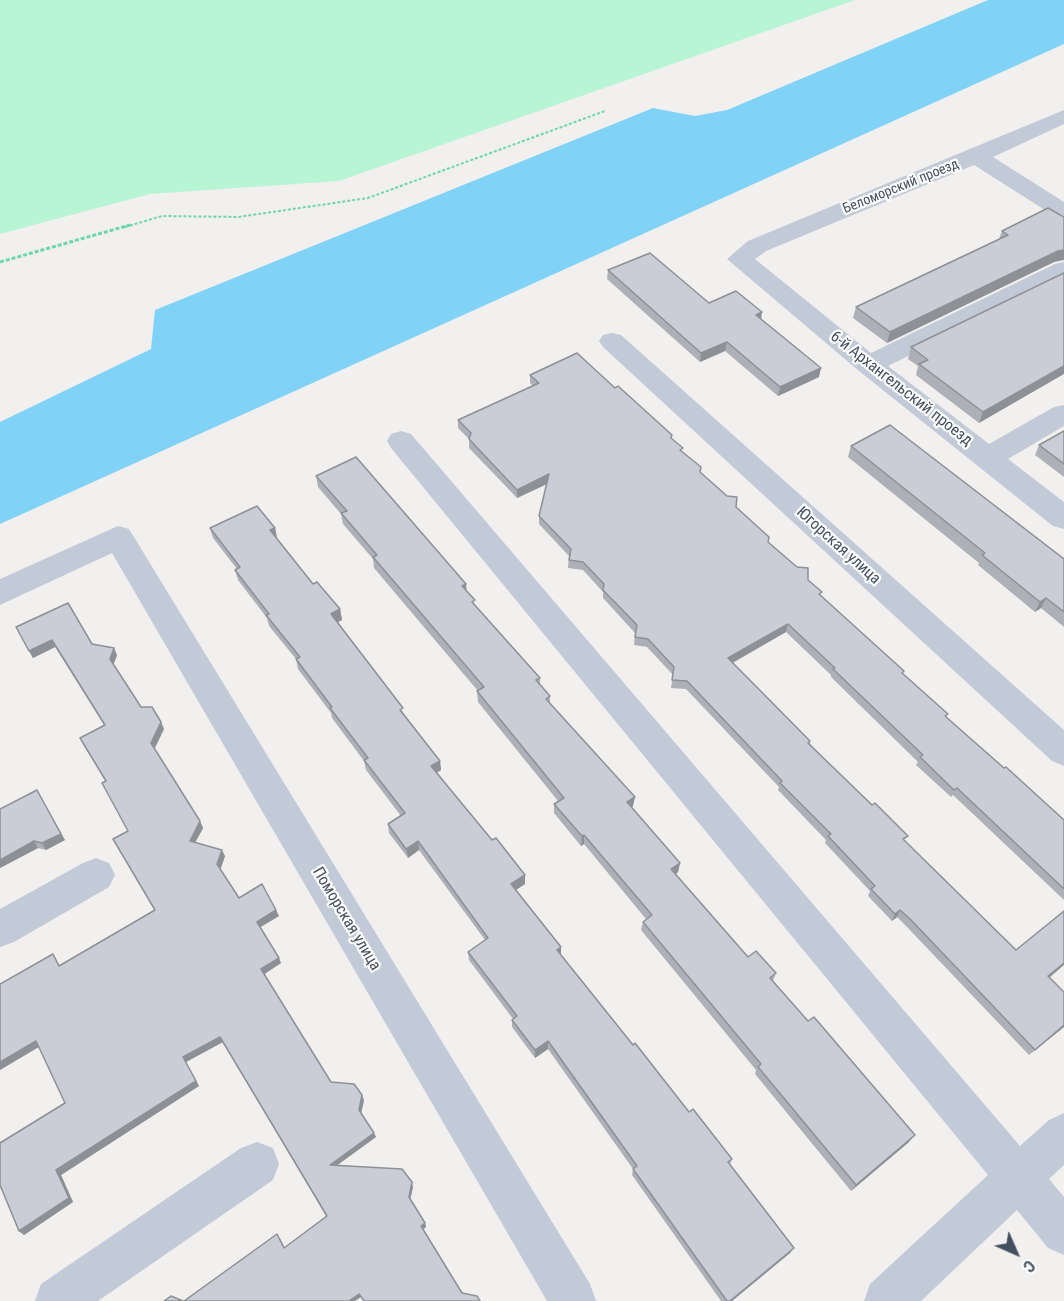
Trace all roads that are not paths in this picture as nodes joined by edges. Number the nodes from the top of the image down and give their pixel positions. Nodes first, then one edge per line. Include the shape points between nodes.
1 (1064, 116) edge
2 (976, 156) junction
3 (1064, 212) edge
4 (739, 259) joint
5 (1064, 269) edge
6 (612, 341) dead end
7 (869, 365) junction
8 (1064, 414) edge
9 (401, 441) dead end
10 (989, 457) junction
11 (1064, 518) edge
12 (0, 593) edge
13 (1064, 751) edge
14 (96, 875) dead end
15 (0, 929) edge
16 (1064, 1135) edge
17 (257, 1164) dead end
18 (1019, 1176) junction
19 (1064, 1232) edge
20 (58, 1301) edge
21 (573, 1301) edge
22 (886, 1301) edge

1 - 2 street, Беломорский проезд
2 - 3 street
2 - 4 street, Беломорский проезд via 757,246
4 - 7 street, 6-й Архангельский проезд
5 - 7 street
6 - 13 street, Югорская улица
7 - 10 street, 6-й Архангельский проезд
8 - 10 street
9 - 18 street
10 - 11 street, 6-й Архангельский проезд
12 - 21 street, Поморская улица via 118,537
14 - 15 street
16 - 18 street
17 - 20 street
18 - 19 street
18 - 22 street

